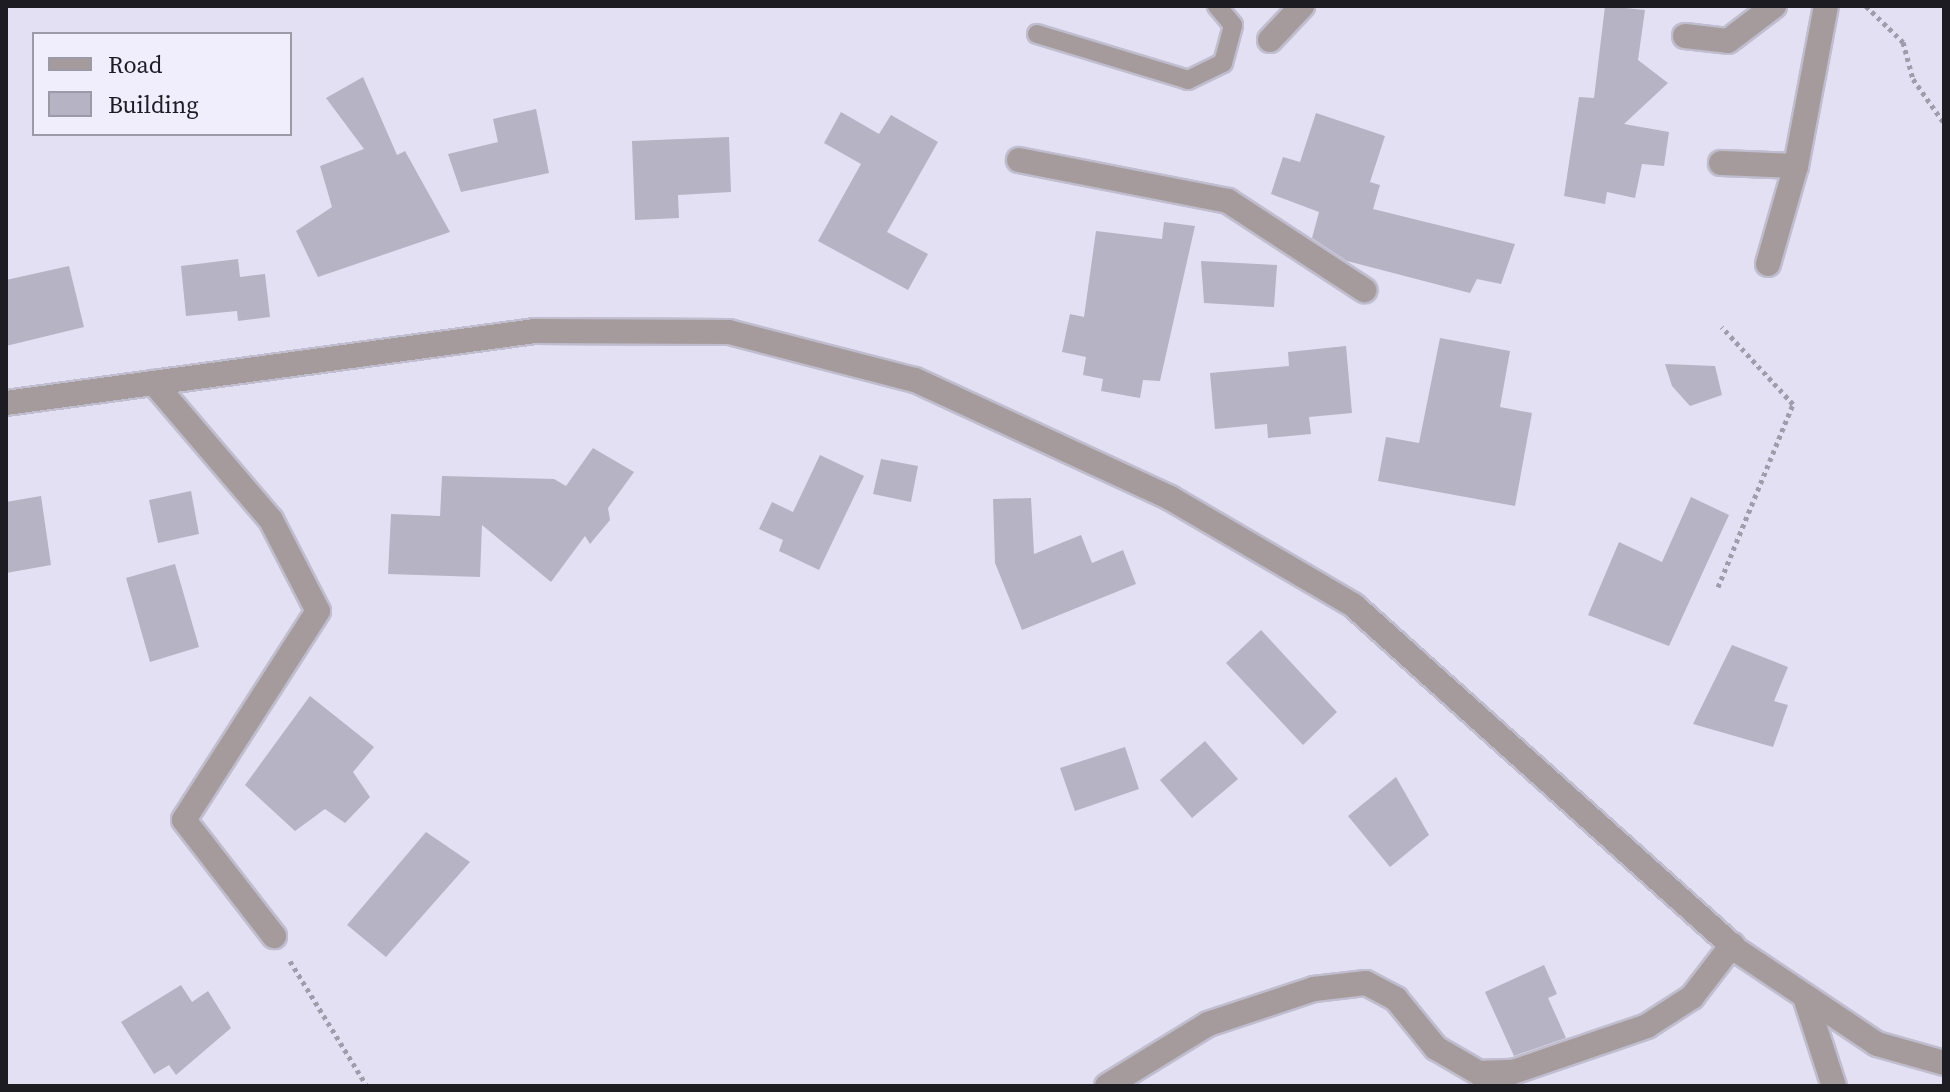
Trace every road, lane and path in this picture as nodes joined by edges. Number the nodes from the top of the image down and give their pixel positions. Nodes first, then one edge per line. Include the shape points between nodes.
1 (1217, 6) edge
2 (1302, 6) edge
3 (1774, 6) edge
4 (1826, 6) edge
5 (1866, 6) edge
6 (1037, 34) dead end
7 (1685, 36) dead end
8 (1270, 40) dead end
9 (1944, 123) edge
10 (1019, 160) dead end
11 (1721, 163) dead end
12 (1796, 166) junction
13 (1768, 264) dead end
14 (1364, 290) dead end
15 (1722, 327) dead end
16 (154, 383) junction
17 (6, 403) edge
18 (1718, 587) dead end
19 (274, 936) joint
20 (1732, 945) junction
21 (1806, 1000) junction
22 (1944, 1063) edge
23 (367, 1086) edge
24 (1107, 1086) edge
25 (1834, 1086) edge

1 - 6 lane via 1233,25 1223,63 1188,80
2 - 8 street
3 - 7 street via 1728,41
4 - 12 street
5 - 9 path via 1903,42 1913,79
10 - 14 street via 1228,201
11 - 12 street
12 - 13 street
15 - 18 path via 1793,404
16 - 17 street
16 - 19 street via 271,520 318,611 184,820
16 - 20 street via 535,331 729,332 915,380 1170,498 1353,605
19 - 23 path
20 - 21 street
20 - 24 street via 1692,997 1647,1026 1513,1072 1479,1073 1436,1048 1396,999 1366,983 1314,989 1208,1024
21 - 22 street via 1877,1044
21 - 25 street

